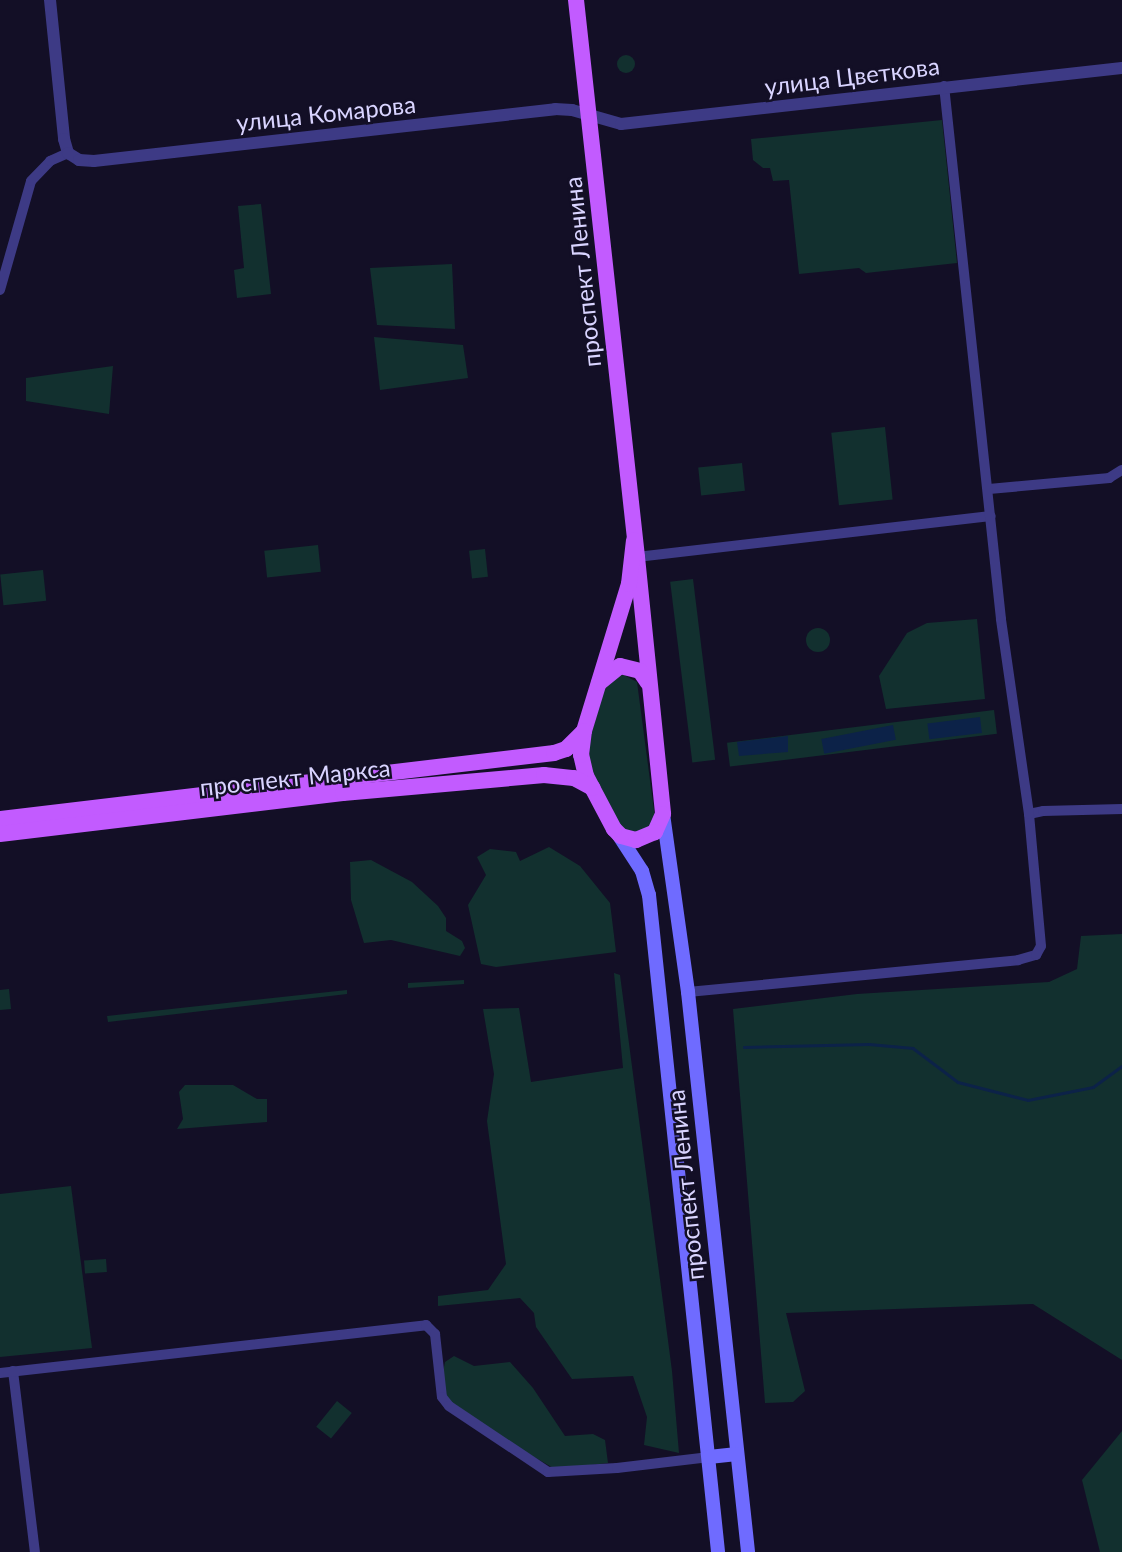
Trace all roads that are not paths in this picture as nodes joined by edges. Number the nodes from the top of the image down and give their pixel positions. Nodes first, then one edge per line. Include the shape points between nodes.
1 (50, 0) edge
2 (576, 0) edge
3 (1122, 68) edge
4 (944, 86) junction
5 (589, 116) junction
6 (68, 153) junction
7 (0, 290) edge
8 (1122, 470) edge
9 (989, 489) junction
10 (992, 516) junction
11 (634, 540) junction
12 (637, 557) junction
13 (648, 683) junction
14 (598, 685) junction
15 (584, 732) junction
16 (543, 754) junction
17 (544, 775) junction
18 (593, 788) junction
19 (1122, 809) edge
20 (663, 814) junction
21 (1029, 814) junction
22 (0, 818) edge
23 (614, 829) junction
24 (0, 834) edge
25 (688, 992) junction
26 (13, 1371) junction
27 (0, 1373) edge
28 (737, 1454) junction
29 (709, 1457) junction
30 (35, 1552) edge
31 (718, 1552) edge
32 (748, 1552) edge

1 - 6 street
2 - 5 main road, проспект Ленина
3 - 4 street, улица Цветкова
4 - 5 street, улица Цветкова via 621,124
4 - 9 street
5 - 6 street, улица Комарова via 555,109 94,161
5 - 11 main road, проспект Ленина
6 - 7 street via 50,161 30,181
8 - 9 street via 1109,478
9 - 10 street
10 - 12 street
10 - 21 street via 1001,619
11 - 12 main road, проспект Ленина
11 - 14 main road, проспект Ленина via 629,584
12 - 13 main road, проспект Ленина
13 - 14 main road via 640,671 620,666
13 - 20 main road, проспект Ленина
14 - 15 main road, проспект Ленина
15 - 16 main road, проспект Маркса via 566,749
15 - 18 main road, проспект Ленина via 582,764
16 - 17 main road
16 - 22 main road, проспект Маркса
17 - 18 main road, проспект Маркса via 574,778
17 - 24 main road, проспект Маркса via 343,793
18 - 23 main road, проспект Ленина
19 - 21 street
20 - 23 main road via 654,832 643,839 629,839
20 - 25 main road, проспект Ленина
21 - 25 street via 1041,934 1036,955 969,967
23 - 29 main road, проспект Ленина via 631,850 649,895
25 - 28 main road, проспект Ленина
26 - 27 street
26 - 29 street via 426,1325 435,1334 442,1397 449,1406 548,1472
26 - 30 street
28 - 29 main road
28 - 32 main road, проспект Ленина
29 - 31 main road, проспект Ленина

